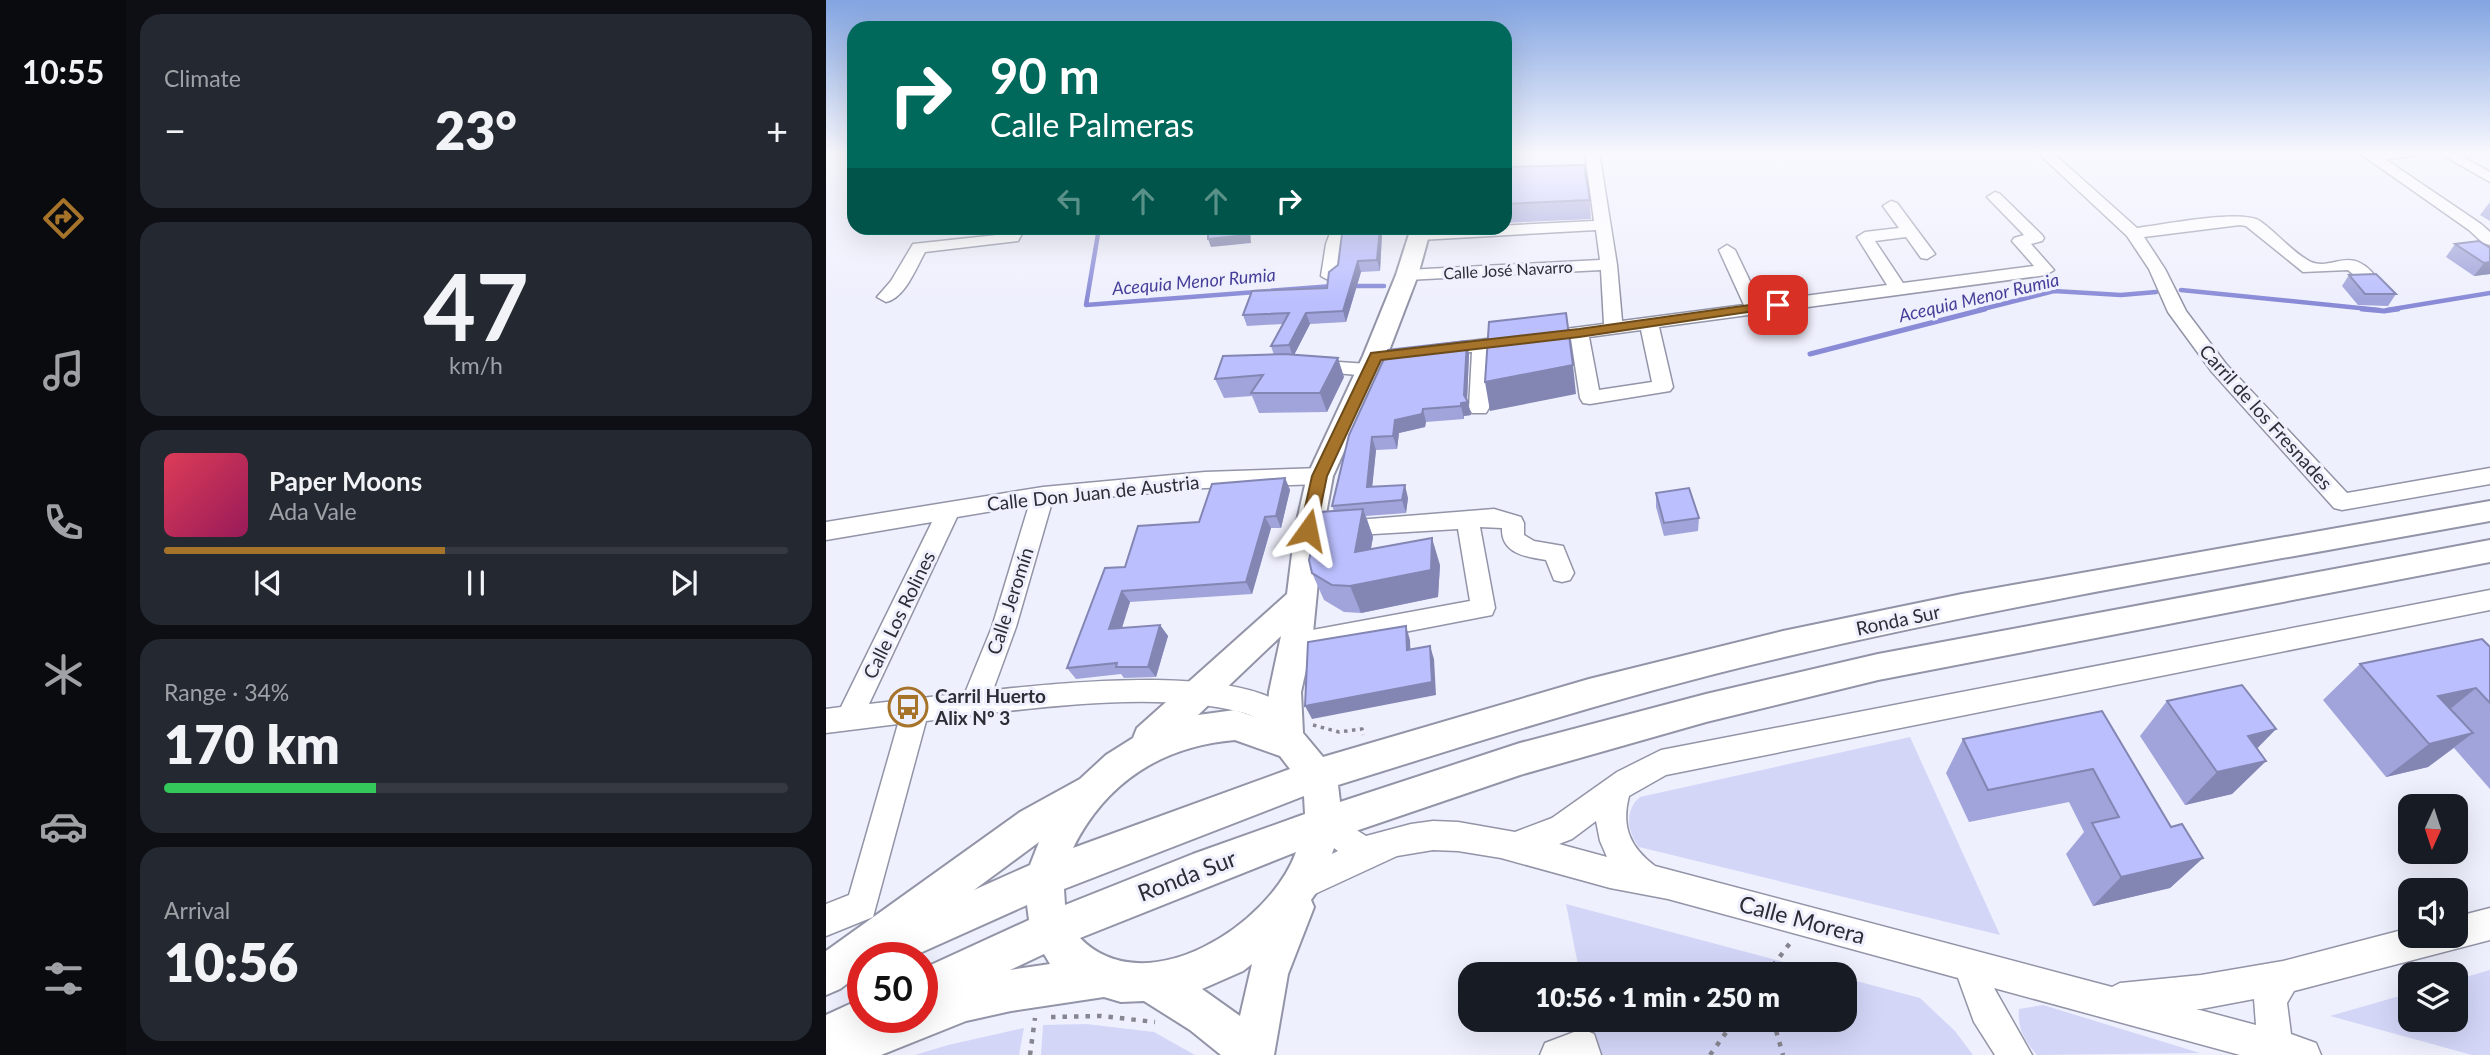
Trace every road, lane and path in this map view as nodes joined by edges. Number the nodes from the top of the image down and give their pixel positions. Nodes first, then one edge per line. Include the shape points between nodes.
1 (1597, 201) edge
2 (1999, 201) edge
3 (2098, 201) edge
4 (2438, 201) edge
5 (1891, 206) dead end
6 (1604, 225) junction
7 (1512, 228) edge
8 (1909, 232) junction
9 (2133, 233) junction
10 (1014, 235) edge
11 (1337, 235) edge
12 (1420, 235) edge
13 (2489, 240) edge
14 (1727, 250) dead end
15 (1927, 254) dead end
16 (1609, 265) junction
17 (1407, 275) junction
18 (1330, 276) edge
19 (2367, 276) edge
20 (1897, 288) junction
21 (886, 297) dead end
22 (1754, 308) junction
23 (1649, 324) junction
24 (1613, 329) junction
25 (1579, 333) junction
26 (1482, 345) junction
27 (1372, 363) junction
28 (1291, 365) edge
29 (1479, 408) dead end
30 (1320, 476) junction
31 (2490, 476) edge
32 (1043, 495) junction
33 (2490, 511) edge
34 (948, 512) junction
35 (1465, 520) junction
36 (1308, 530) junction
37 (826, 531) edge
38 (2490, 551) edge
39 (1562, 573) dead end
40 (2490, 600) edge
41 (1299, 601) junction
42 (1296, 643) junction
43 (1200, 695) junction
44 (974, 705) junction
45 (915, 711) junction
46 (838, 719) edge
47 (1286, 730) junction
48 (1318, 775) junction
49 (1107, 776) junction
50 (1616, 792) junction
51 (1325, 824) junction
52 (1512, 848) junction
53 (1371, 851) junction
54 (1045, 878) junction
55 (1647, 878) junction
56 (1304, 884) junction
57 (826, 920) edge
58 (1806, 921) junction
59 (2490, 924) edge
60 (2468, 930) edge
61 (1050, 931) junction
62 (900, 942) edge
63 (2398, 947) edge
64 (1776, 962) edge
65 (1969, 965) junction
66 (847, 966) edge
67 (826, 975) edge
68 (2283, 977) junction
69 (1102, 978) junction
70 (938, 982) edge
71 (1151, 984) junction
72 (2107, 1002) junction
73 (938, 1010) edge
74 (1035, 1018) dead end
75 (847, 1027) edge
76 (1726, 1032) edge
77 (1776, 1032) edge
78 (882, 1033) edge
79 (826, 1037) edge
80 (2282, 1053) edge
81 (831, 1055) edge
82 (1030, 1055) edge
83 (1252, 1055) edge
84 (1557, 1055) edge
85 (1584, 1055) edge
86 (1710, 1055) edge
87 (1783, 1055) edge
88 (2015, 1055) edge

1 - 6 street
2 - 20 street via 2036,238 2020,241 2046,270
3 - 9 street, Carril de los Fresnades
4 - 13 street
5 - 8 street
6 - 7 street
6 - 16 street
8 - 15 street
8 - 20 street via 1864,237
9 - 19 street via 2240,220 2252,223 2309,268 2352,265
9 - 31 street, Carril de los Fresnades via 2177,312 2219,368 2342,502
10 - 21 street via 919,248
11 - 18 street
12 - 17 main road
14 - 22 street
16 - 17 street, Calle José Navarro
16 - 24 street
17 - 27 main road
20 - 22 street
22 - 23 street
23 - 24 street
23 - 25 street via 1663,387 1590,398
24 - 25 street
25 - 26 street
26 - 27 street via 1409,353
26 - 29 street
27 - 28 street
27 - 30 main road
30 - 32 street, Calle Don Juan de Austria via 1205,480
30 - 36 main road
32 - 34 street, Calle Don Juan de Austria
32 - 44 street, Calle Jeromín via 1004,627
33 - 48 main road, Ronda Sur via 1962,606 1783,644 1589,693
34 - 37 street, Calle Don Juan de Austria
34 - 46 street, Calle Los Rolines
35 - 36 street
35 - 39 street via 1494,517 1513,523 1513,539 1529,549 1555,552
35 - 42 street via 1483,608
36 - 41 main road
38 - 51 main road, Ronda Sur via 1878,667 1520,759
40 - 50 street via 1661,763
41 - 42 main road
41 - 43 main road
42 - 47 main road via 1286,684
43 - 44 street via 1135,692
43 - 47 street via 1256,705 1278,714
43 - 49 main road
44 - 45 street
45 - 46 street
45 - 57 street via 862,906
47 - 48 main road
47 - 49 main road via 1212,726 1164,739
48 - 51 main road
48 - 54 main road, Ronda Sur
49 - 54 main road via 1071,816
49 - 67 main road via 1033,824
50 - 52 street via 1562,829
50 - 55 street via 1610,816 1612,838 1626,862
51 - 53 street via 1361,850
51 - 56 main road
51 - 61 main road, Ronda Sur
52 - 53 street, Calle Morera via 1433,835
52 - 55 street, Calle Morera via 1612,874
53 - 56 street, Calle Morera
54 - 61 main road via 1044,906
54 - 62 main road, Ronda Sur
55 - 58 street, Calle Morera
56 - 71 main road via 1282,914 1223,961
56 - 83 main road via 1268,974
58 - 64 path
58 - 65 street, Calle Morera
59 - 60 street
61 - 69 main road via 1070,960
61 - 70 main road, Ronda Sur
63 - 68 street
65 - 72 street, Calle Morera
65 - 88 street via 1986,1010
66 - 67 main road, Ronda Sur
68 - 72 street
68 - 80 street via 2270,1001
69 - 71 main road
69 - 73 main road via 976,998
71 - 83 main road via 1194,1005
72 - 80 street, Calle Morera
74 - 82 path
75 - 79 main road
76 - 86 path
77 - 87 path
78 - 81 main road
84 - 85 street via 1582,1046

